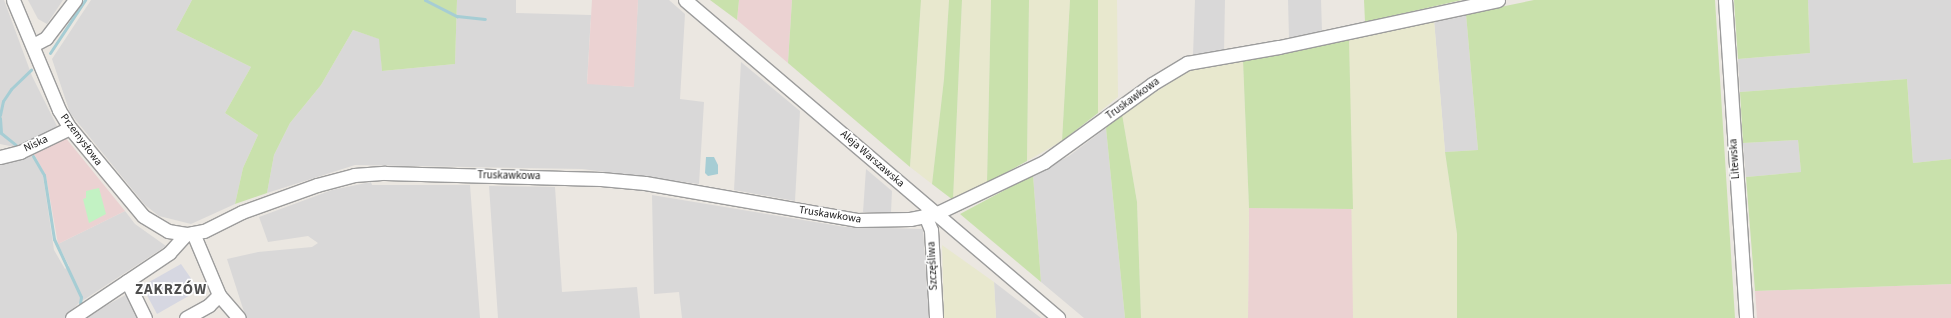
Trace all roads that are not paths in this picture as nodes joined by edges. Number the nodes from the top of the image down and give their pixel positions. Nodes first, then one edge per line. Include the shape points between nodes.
1 (13, 0) edge
2 (75, 0) edge
3 (686, 0) edge
4 (1498, 0) edge
5 (1725, 0) edge
6 (33, 45) junction
7 (70, 128) junction
8 (0, 157) edge
9 (930, 214) junction
10 (192, 233) junction
11 (127, 281) junction
12 (220, 295) junction
13 (72, 318) edge
14 (145, 318) edge
15 (186, 318) edge
16 (239, 318) edge
17 (936, 318) edge
18 (1058, 318) edge
19 (1746, 318) edge

1 - 6 street, Przemysłowa
2 - 6 street via 46,38
3 - 9 street, Aleja Warszawska
4 - 9 street, Truskawkowa via 1188,64 1152,84 1044,162
5 - 19 street, Litewska
6 - 7 street, Przemysłowa via 59,110
7 - 8 street, Niska via 20,152
7 - 10 street, Przemysłowa via 143,216 168,231
9 - 10 street, Truskawkowa via 910,219 857,220 645,184 600,179 384,173 354,176 317,185
9 - 17 street, Szczęśliwa
9 - 18 street, Aleja Warszawska
10 - 11 street via 169,253
10 - 12 street
11 - 13 street
11 - 14 street
12 - 15 street via 209,305
12 - 16 street

